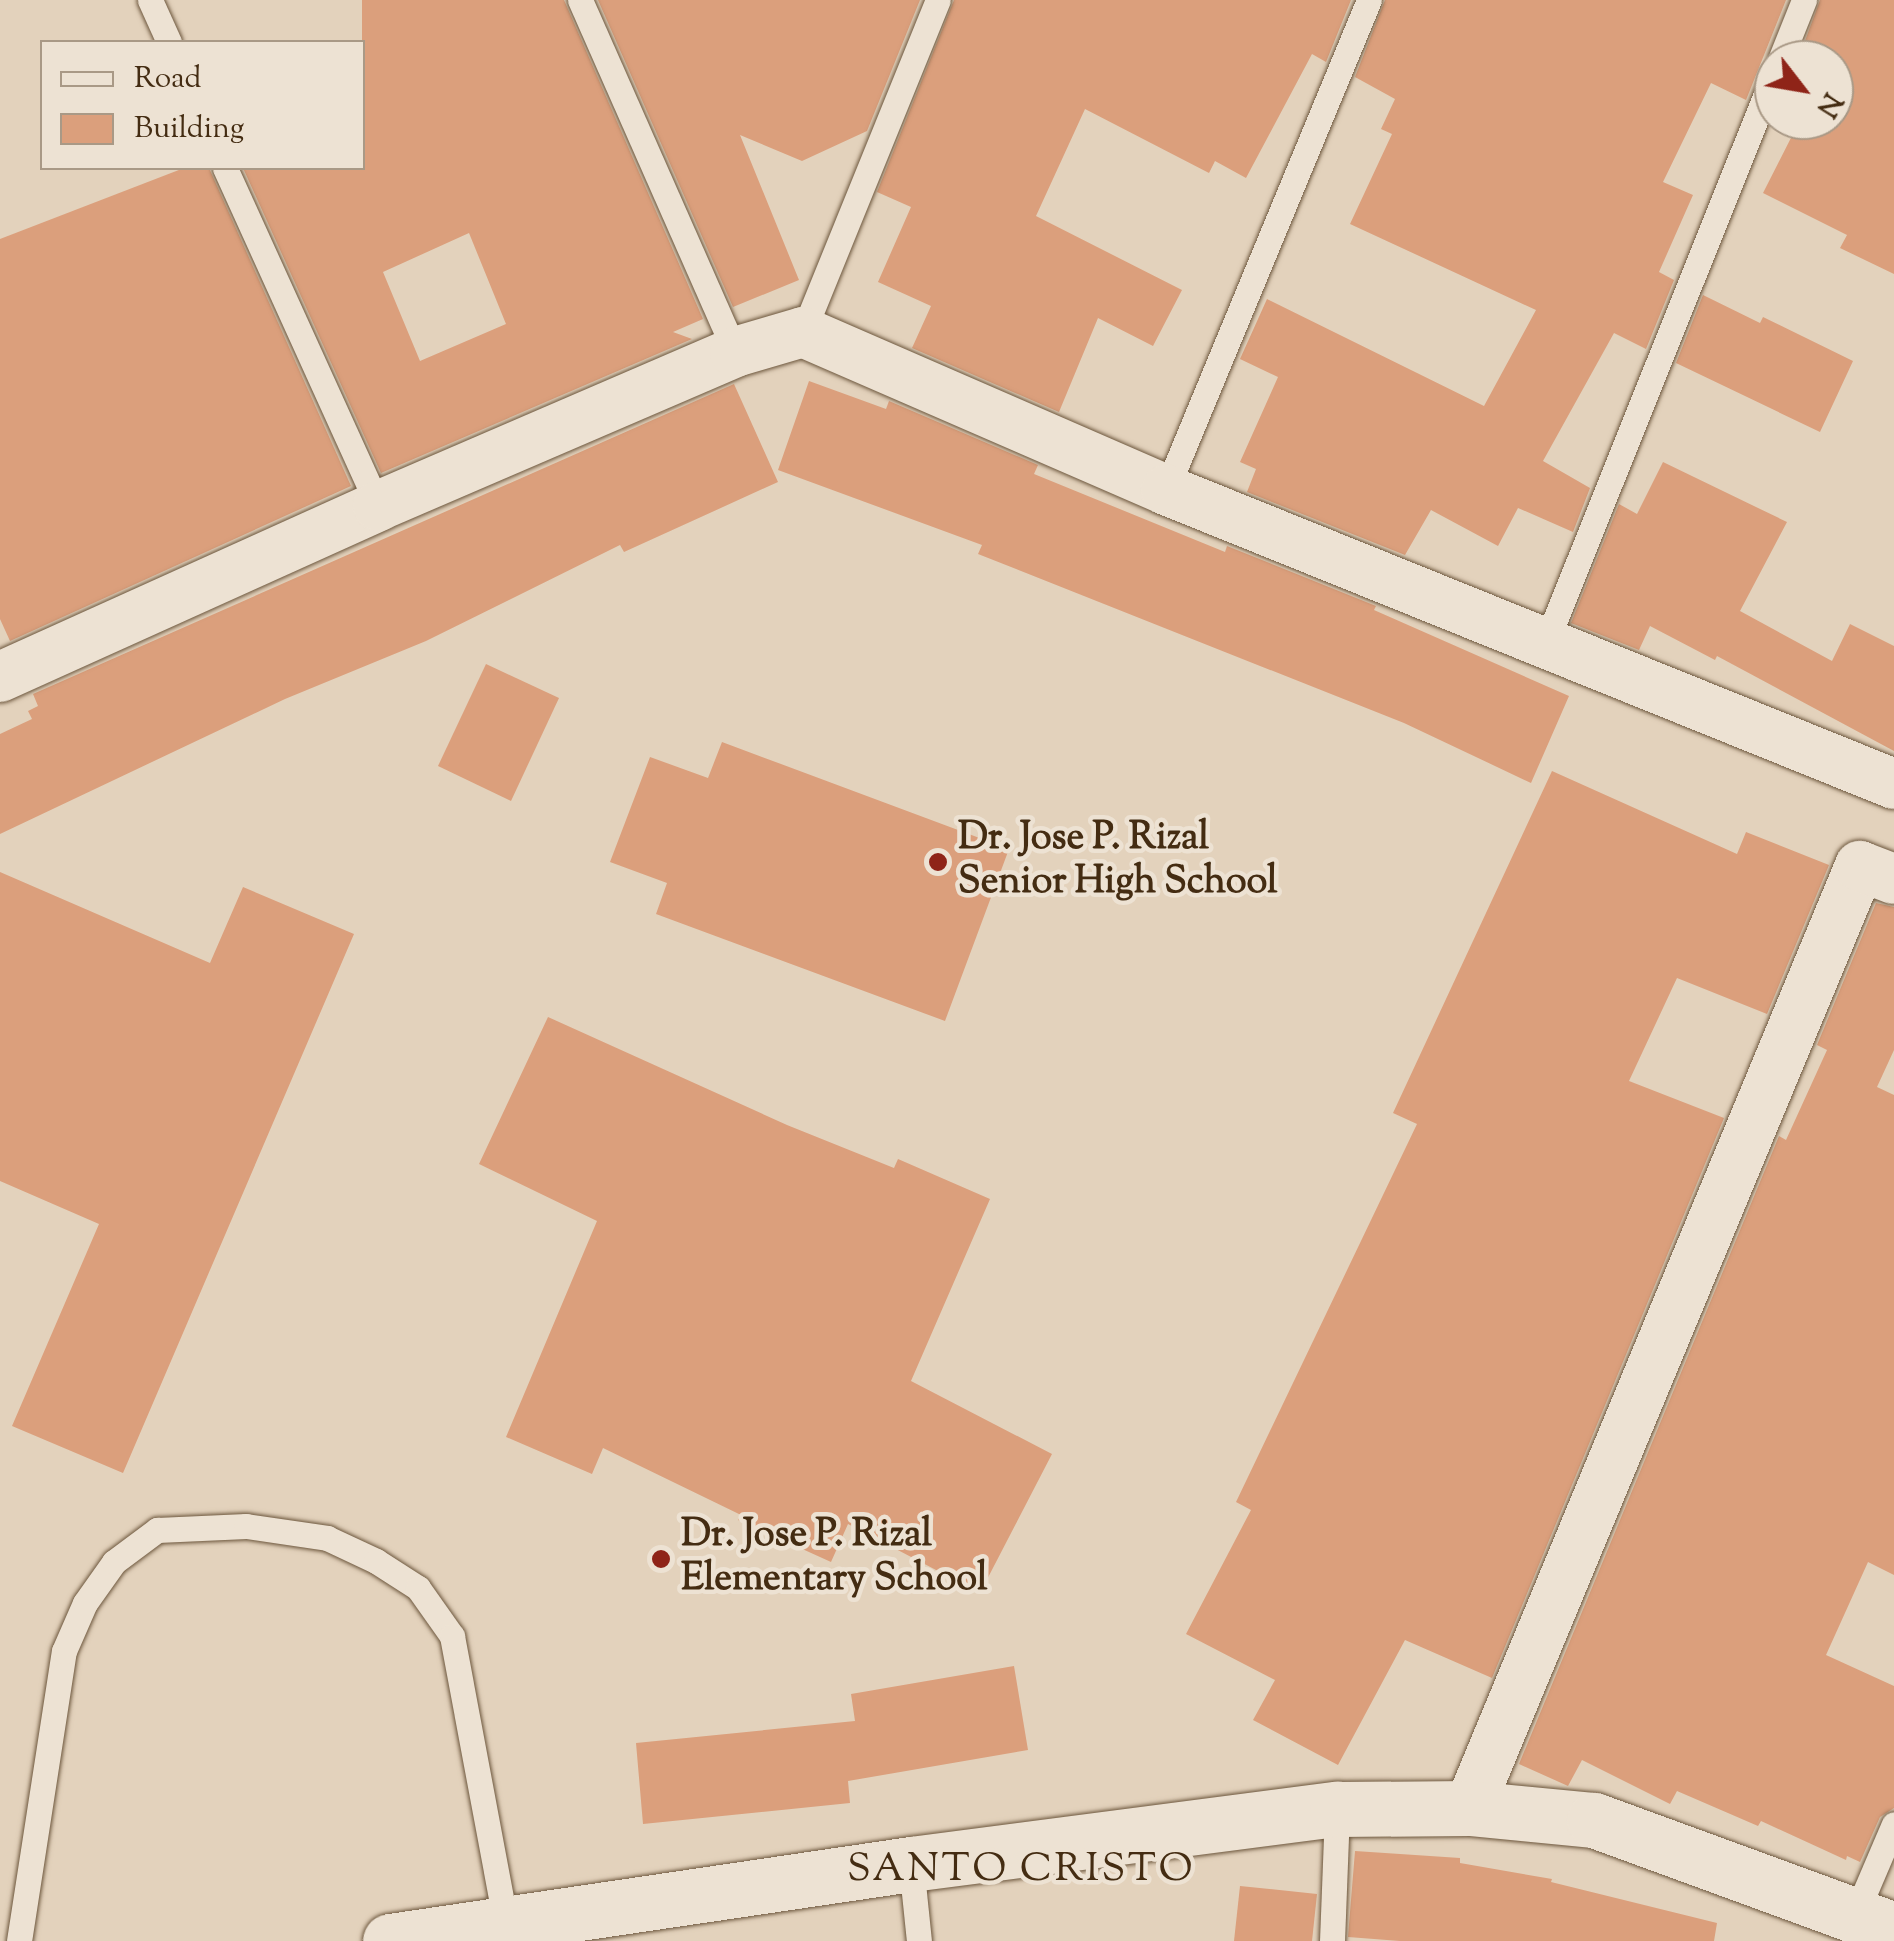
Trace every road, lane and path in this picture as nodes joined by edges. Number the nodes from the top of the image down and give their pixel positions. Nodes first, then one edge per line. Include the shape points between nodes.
1 (150, 0) edge
2 (580, 0) edge
3 (938, 0) edge
4 (1369, 0) edge
5 (1804, 0) edge
6 (168, 40) edge
7 (1788, 40) edge
8 (1754, 124) edge
9 (226, 170) edge
10 (803, 332) junction
11 (735, 352) junction
12 (1166, 490) junction
13 (378, 506) junction
14 (1545, 645) junction
15 (2, 670) edge
16 (1894, 784) edge
17 (1894, 880) edge
18 (1468, 1808) junction
19 (1338, 1809) junction
20 (1894, 1824) edge
21 (911, 1864) junction
22 (1865, 1928) edge
23 (507, 1933) edge
24 (18, 1941) edge
25 (390, 1941) edge
26 (919, 1941) edge
27 (1332, 1941) edge

1 - 6 lane
2 - 11 lane
3 - 10 lane
4 - 12 lane
5 - 7 lane
8 - 14 lane
9 - 13 lane
10 - 11 street
10 - 12 street
11 - 13 street
12 - 14 street
13 - 15 street
14 - 16 street
17 - 18 street via 1860,866
18 - 19 street
18 - 22 street via 1594,1820
19 - 21 street
19 - 27 lane
20 - 22 lane
21 - 23 street
21 - 26 lane
23 - 24 lane via 452,1636 418,1588 376,1560 327,1538 246,1526 157,1530 114,1562 86,1603 64,1650
23 - 25 street

